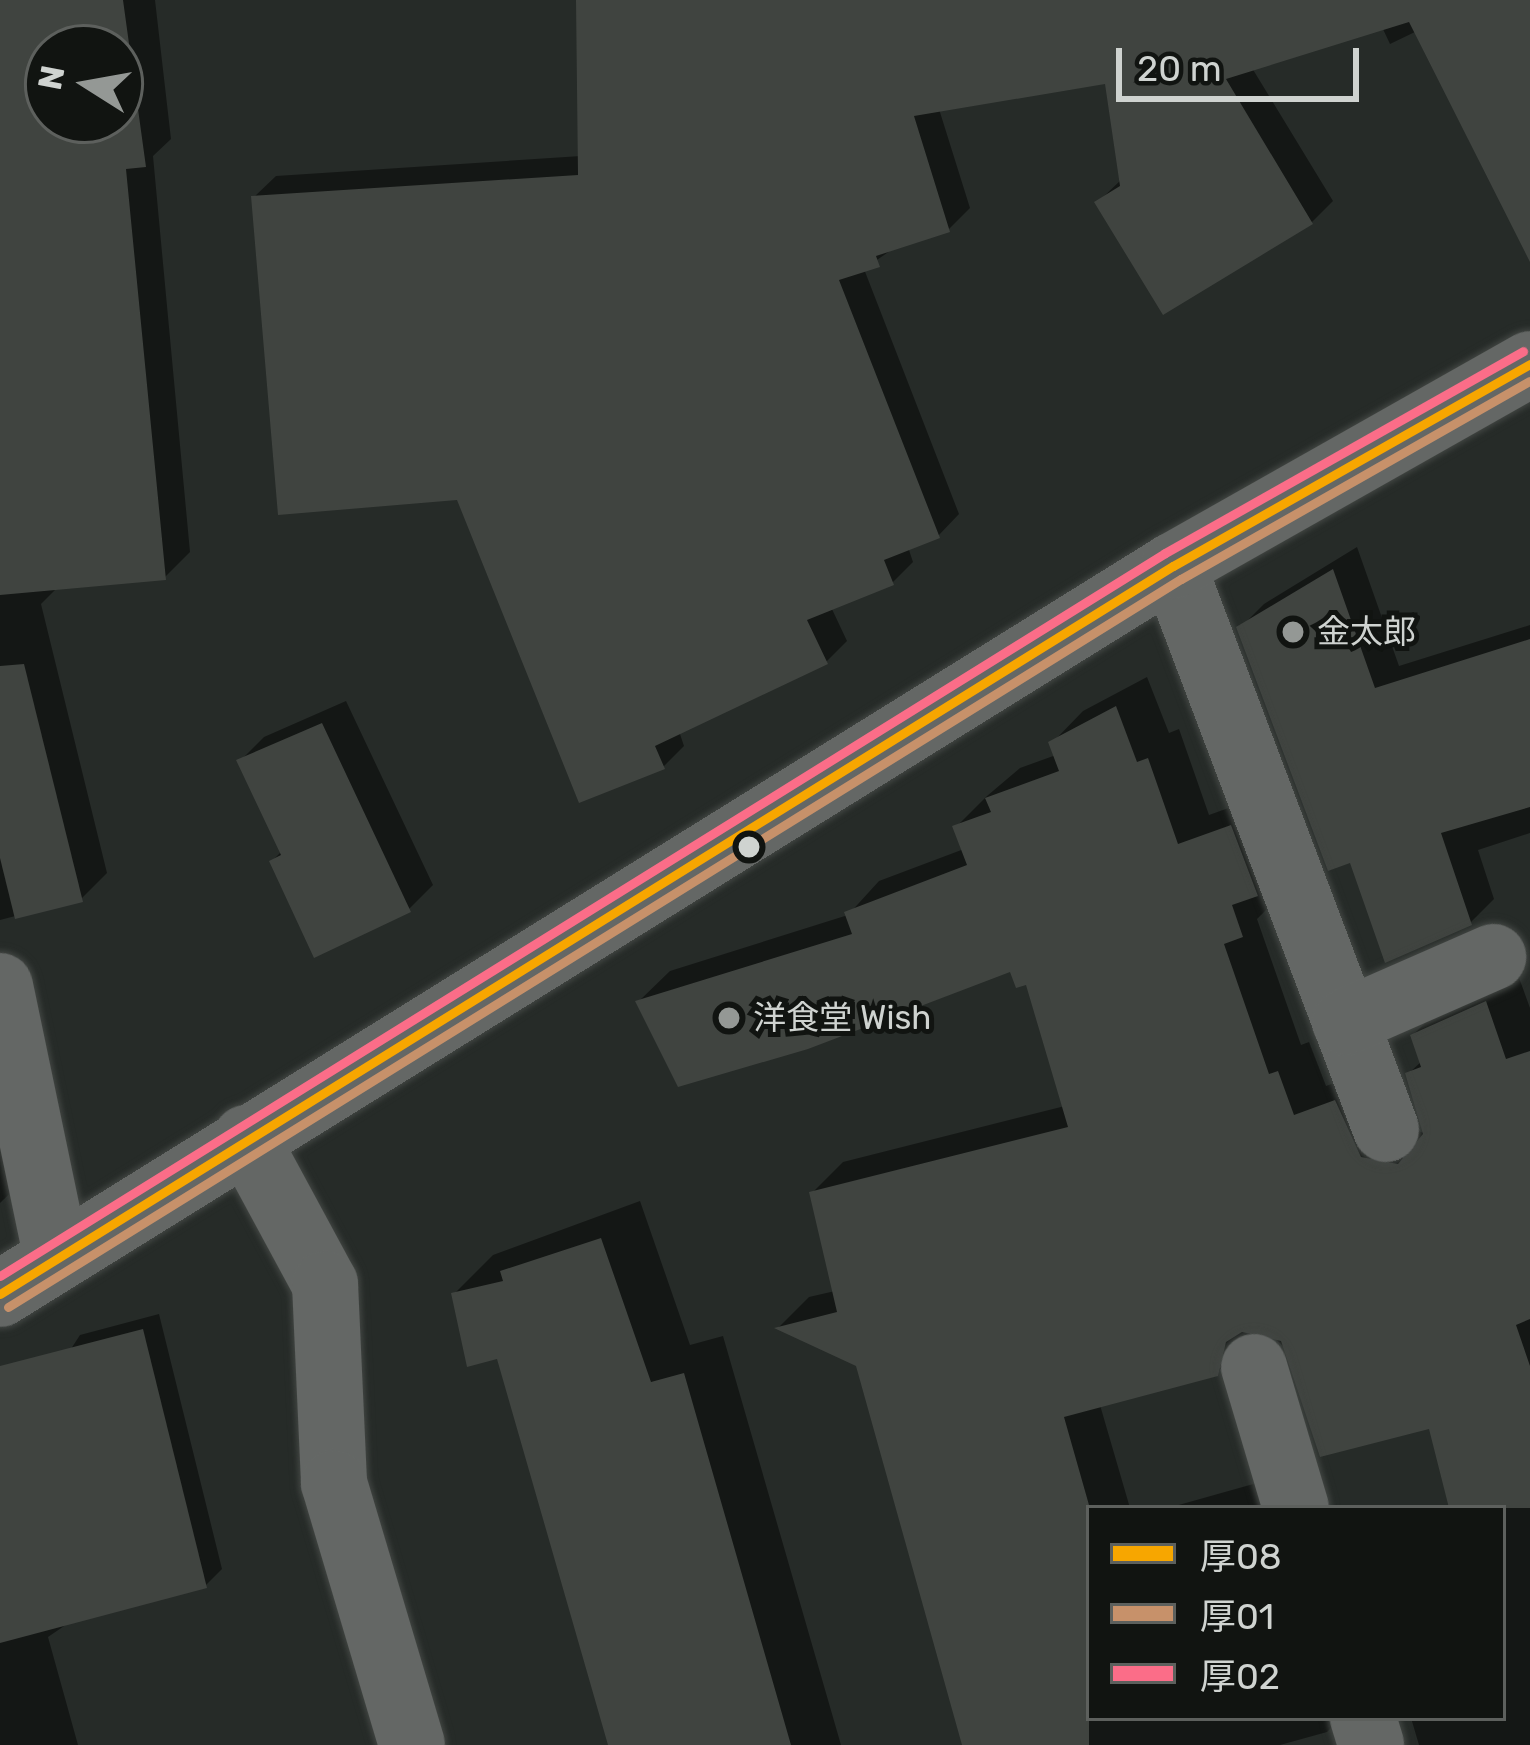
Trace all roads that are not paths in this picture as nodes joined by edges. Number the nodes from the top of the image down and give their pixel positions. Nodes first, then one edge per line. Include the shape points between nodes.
1 (1530, 364) edge
2 (1173, 566) junction
3 (1493, 957) dead end
4 (0, 986) edge
5 (1345, 1022) junction
6 (1385, 1129) dead end
7 (246, 1138) junction
8 (57, 1258) junction
9 (0, 1294) edge
10 (1245, 1408) dead end
11 (1294, 1505) edge
12 (412, 1745) edge

1 - 2 street
2 - 5 street
2 - 7 street
3 - 5 street
4 - 8 street
5 - 6 street
7 - 8 street
7 - 12 street via 325,1284 334,1483
8 - 9 street
10 - 11 street

